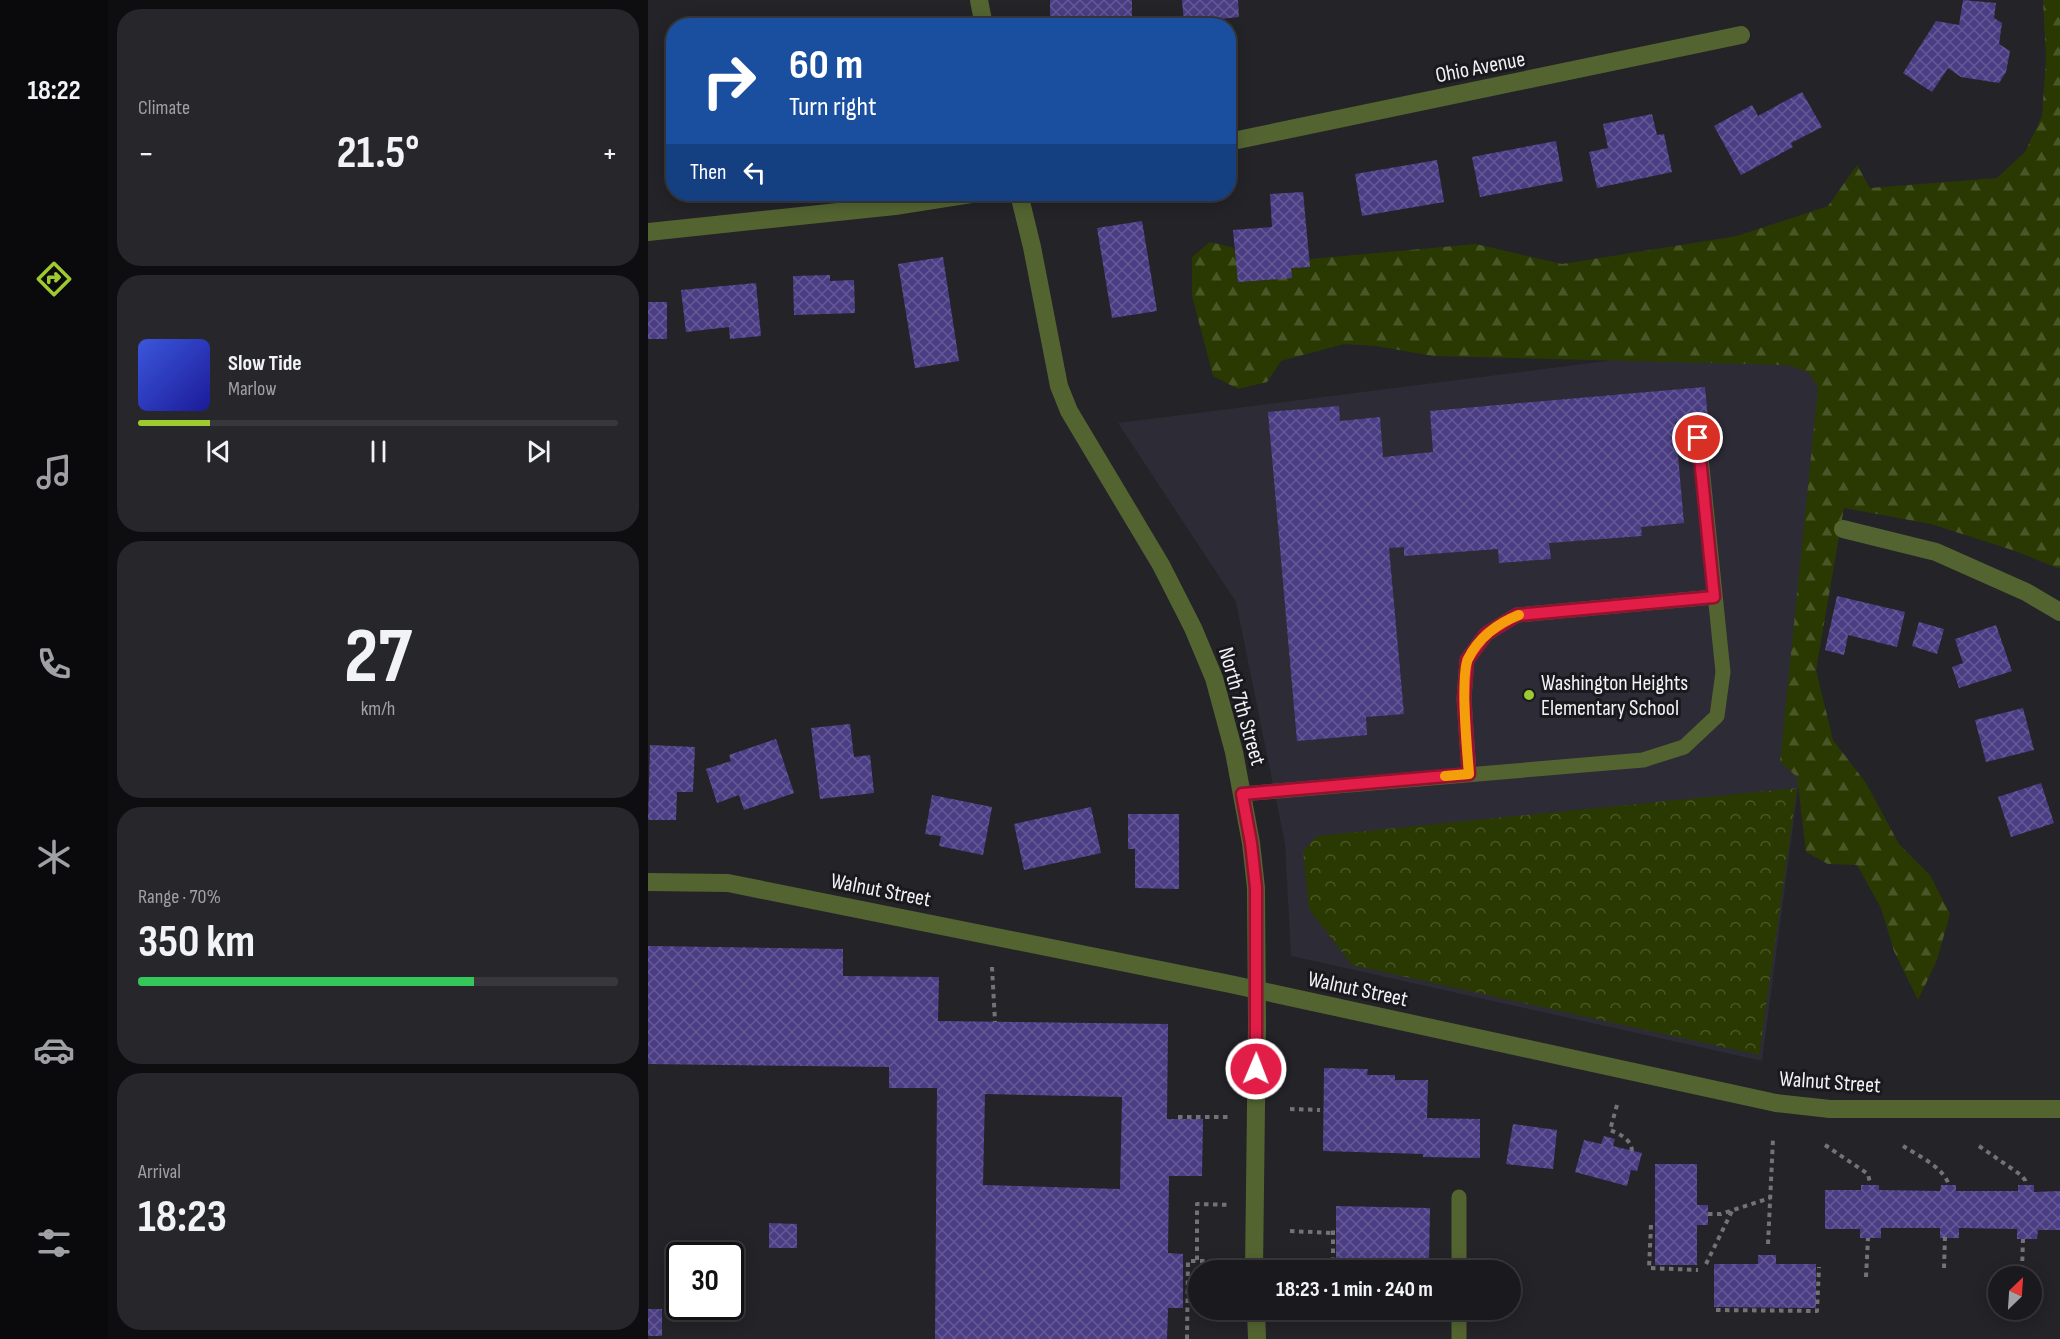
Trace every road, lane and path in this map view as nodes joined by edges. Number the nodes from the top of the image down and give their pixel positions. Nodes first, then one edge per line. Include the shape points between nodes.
1 (979, 0) edge
2 (982, 18) edge
3 (1740, 35) dead end
4 (1236, 140) edge
5 (927, 201) edge
6 (1021, 201) edge
7 (648, 232) edge
8 (1698, 438) dead end
9 (1844, 529) dead end
10 (1714, 597) junction
11 (2060, 612) edge
12 (1469, 774) junction
13 (1242, 794) junction
14 (648, 882) edge
15 (992, 967) dead end
16 (1257, 990) junction
17 (995, 1022) dead end
18 (1617, 1105) dead end
19 (1290, 1109) dead end
20 (2060, 1109) edge
21 (1320, 1110) dead end
22 (1178, 1117) dead end
23 (1232, 1117) dead end
24 (1773, 1139) dead end
25 (1825, 1144) dead end
26 (1903, 1146) dead end
27 (1979, 1146) dead end
28 (1632, 1151) dead end
29 (1870, 1183) dead end
30 (1949, 1185) dead end
31 (2026, 1185) dead end
32 (1459, 1197) dead end
33 (1770, 1198) junction
34 (1231, 1205) dead end
35 (1732, 1211) junction
36 (1708, 1214) dead end
37 (1651, 1225) dead end
38 (1334, 1227) dead end
39 (1290, 1231) dead end
40 (1333, 1233) junction
41 (1945, 1237) dead end
42 (1868, 1238) dead end
43 (2023, 1239) dead end
44 (1768, 1244) dead end
45 (1197, 1260) edge
46 (1254, 1260) edge
47 (1333, 1260) edge
48 (1459, 1260) edge
49 (1706, 1264) dead end
50 (2022, 1266) edge
51 (1819, 1267) dead end
52 (1944, 1268) dead end
53 (1698, 1270) dead end
54 (1866, 1277) dead end
55 (1188, 1280) edge
56 (1716, 1310) dead end
57 (1256, 1320) edge
58 (1459, 1320) edge
59 (1187, 1339) edge
60 (1257, 1339) edge
61 (1460, 1339) edge

1 - 2 street
3 - 4 street, Ohio Avenue
5 - 7 street
6 - 13 street, North 7th Street via 1059,386 1069,411 1161,565 1193,627 1214,678
8 - 10 lane
9 - 11 street via 1936,552 2026,592
10 - 12 lane via 1517,615 1486,634 1467,660 1464,699
10 - 12 lane via 1723,672 1717,716 1684,747 1643,760
12 - 13 lane
13 - 16 street, North 7th Street via 1256,888
14 - 16 street, Walnut Street via 728,882
15 - 17 path
16 - 20 street, Walnut Street via 1776,1103 1830,1109
16 - 46 street, North 7th Street
18 - 28 path via 1610,1130 1626,1139
19 - 21 path
22 - 23 path
24 - 33 path
25 - 29 path via 1868,1174
26 - 30 path via 1938,1169
27 - 31 path via 2021,1175
32 - 48 lane
33 - 35 path
33 - 44 path
34 - 45 path via 1197,1204
35 - 36 path
35 - 49 path
37 - 53 path via 1649,1268
38 - 40 path
39 - 40 path
40 - 47 path
41 - 52 path
42 - 54 path
43 - 50 path
51 - 56 path via 1817,1311
55 - 59 path
57 - 60 street
58 - 61 lane

